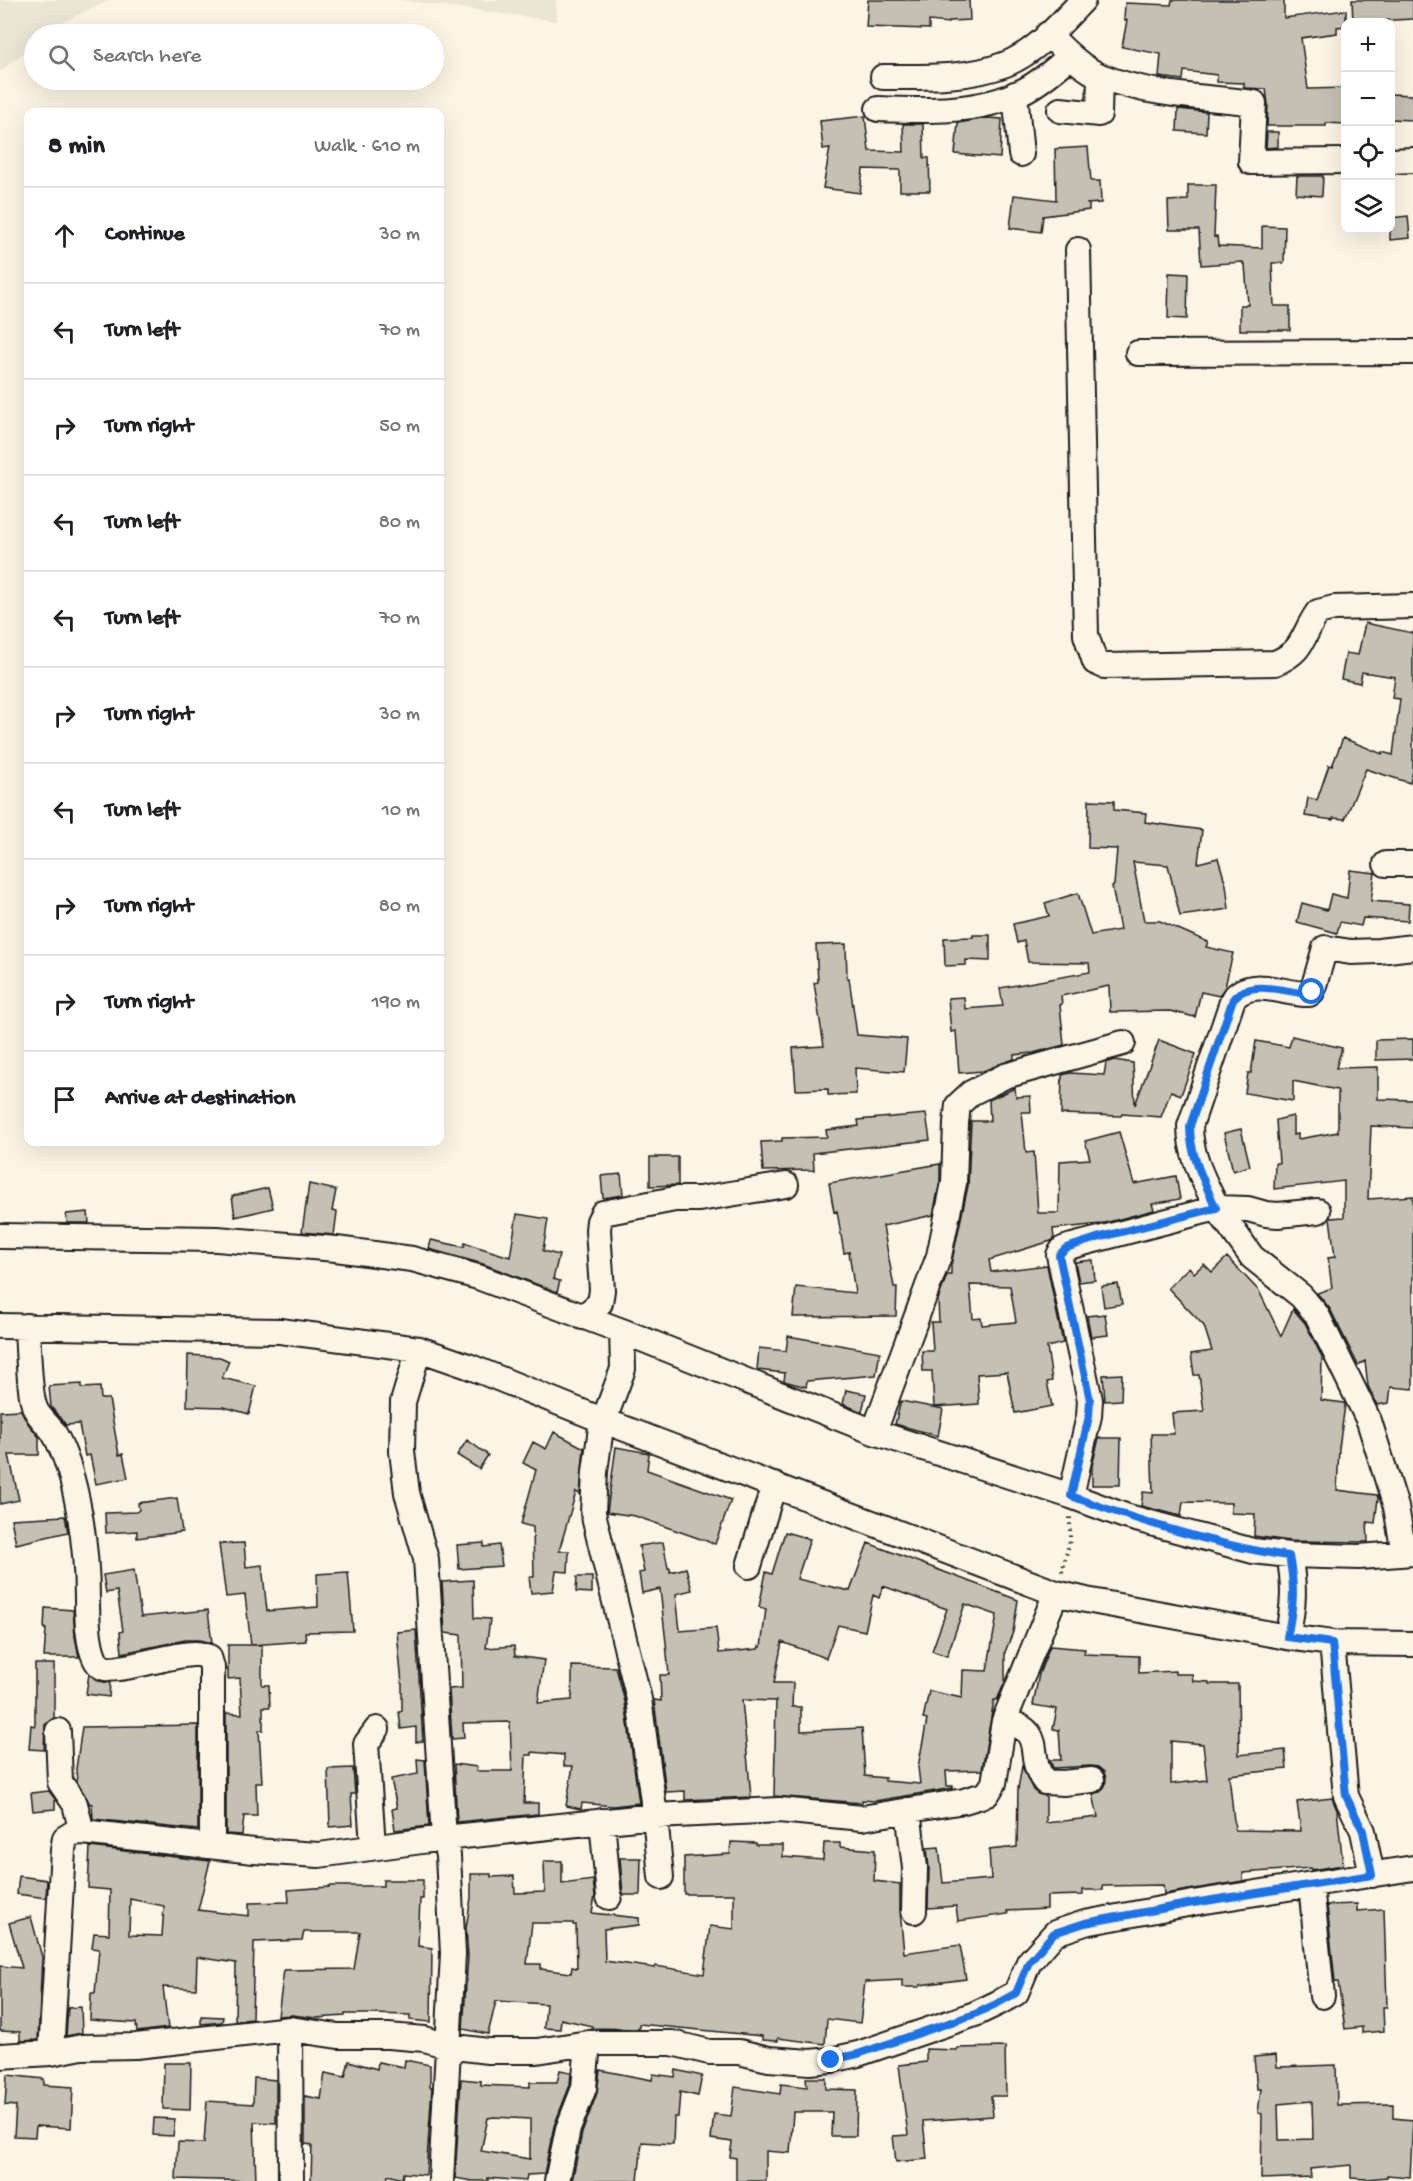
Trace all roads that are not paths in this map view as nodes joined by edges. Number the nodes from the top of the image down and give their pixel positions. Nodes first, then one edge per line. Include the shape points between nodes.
1 (1083, 0) edge
2 (1059, 45) junction
3 (883, 77) dead end
4 (1100, 77) junction
5 (1015, 94) junction
6 (927, 95) junction
7 (878, 109) dead end
8 (1060, 110) dead end
9 (1021, 154) dead end
10 (1413, 160) edge
11 (1341, 161) edge
12 (1395, 161) edge
13 (1078, 250) dead end
14 (1413, 352) edge
15 (1138, 353) dead end
16 (1413, 606) edge
17 (1386, 864) dead end
18 (1413, 864) edge
19 (1413, 947) edge
20 (1123, 1043) dead end
21 (786, 1185) dead end
22 (1216, 1208) junction
23 (1318, 1211) dead end
24 (0, 1236) edge
25 (583, 1317) junction
26 (0, 1326) edge
27 (27, 1326) junction
28 (622, 1331) junction
29 (419, 1349) junction
30 (605, 1414) junction
31 (874, 1432) junction
32 (774, 1485) junction
33 (1071, 1496) junction
34 (1408, 1553) edge
35 (1289, 1556) junction
36 (749, 1566) dead end
37 (1059, 1584) junction
38 (1289, 1628) junction
39 (1332, 1643) junction
40 (1413, 1644) edge
41 (1004, 1721) junction
42 (377, 1729) dead end
43 (58, 1731) dead end
44 (1092, 1780) dead end
45 (908, 1810) junction
46 (655, 1816) junction
47 (602, 1821) junction
48 (82, 1832) junction
49 (444, 1838) junction
50 (212, 1846) junction
51 (373, 1846) junction
52 (1413, 1868) edge
53 (1372, 1875) junction
54 (661, 1877) dead end
55 (1311, 1885) junction
56 (609, 1898) dead end
57 (914, 1911) dead end
58 (1322, 1996) dead end
59 (290, 2029) junction
60 (588, 2043) junction
61 (447, 2046) junction
62 (51, 2053) junction
63 (0, 2056) edge
64 (291, 2181) edge
65 (441, 2181) edge
66 (557, 2181) edge

1 - 2 street
2 - 4 street
2 - 5 street via 1023,91
2 - 6 street via 1037,44 1007,63 976,72
3 - 6 street
4 - 8 street via 1099,114
4 - 11 street via 1170,93 1254,103 1251,162
5 - 6 street via 1000,101 960,108
5 - 9 street
6 - 7 street
10 - 12 street
13 - 16 street via 1086,635 1095,662 1104,666 1275,663 1291,657 1302,644 1307,627 1318,612
14 - 15 street
17 - 18 street
19 - 22 street via 1351,952 1325,948 1309,994 1257,988 1236,996 1190,1126 1195,1164
20 - 31 street via 1005,1076 958,1105 954,1183 939,1256
21 - 25 street via 699,1199 675,1198 603,1213 598,1230 600,1303
22 - 23 street via 1278,1215
22 - 33 street via 1097,1238 1066,1248 1060,1254 1090,1400
22 - 34 street via 1252,1257 1301,1296 1317,1315 1369,1420
24 - 25 street via 217,1239 412,1259 478,1277
25 - 28 street
26 - 27 street
27 - 29 street via 280,1330
27 - 50 street via 34,1408 54,1434 83,1532 87,1622 99,1665 119,1669 195,1653 209,1657
28 - 30 street via 623,1369
28 - 31 street
29 - 30 street
29 - 49 street via 403,1402 402,1451 407,1493 426,1559
30 - 32 street
30 - 46 street via 593,1513 639,1699
31 - 33 street
32 - 36 street
32 - 37 street
33 - 35 street via 1136,1519 1253,1551
34 - 35 street
35 - 38 street via 1294,1582
37 - 38 street via 1086,1600
37 - 41 street
38 - 39 street
39 - 40 street
39 - 53 street via 1346,1796 1363,1831
41 - 44 street via 1019,1724 1030,1734 1038,1774 1045,1782
41 - 45 street via 994,1783 987,1794
42 - 51 street via 366,1744
43 - 48 street via 60,1782 75,1804
45 - 46 street via 862,1818 779,1810
45 - 57 street via 915,1868
46 - 47 street
46 - 54 street
47 - 49 street
47 - 56 street
48 - 50 street
48 - 62 street via 65,1838 63,1850
49 - 51 street
49 - 61 street via 453,1954
50 - 51 street via 319,1855
52 - 53 street
53 - 55 street
55 - 58 street
55 - 60 street via 1085,1923 1054,1933 1029,1962 1016,1993 975,2014 849,2056 810,2062 709,2052 672,2043
59 - 61 street via 338,2036 425,2039
59 - 62 street
59 - 64 street
60 - 61 street via 514,2052
60 - 66 street via 584,2088 568,2129
61 - 65 street
62 - 63 street

